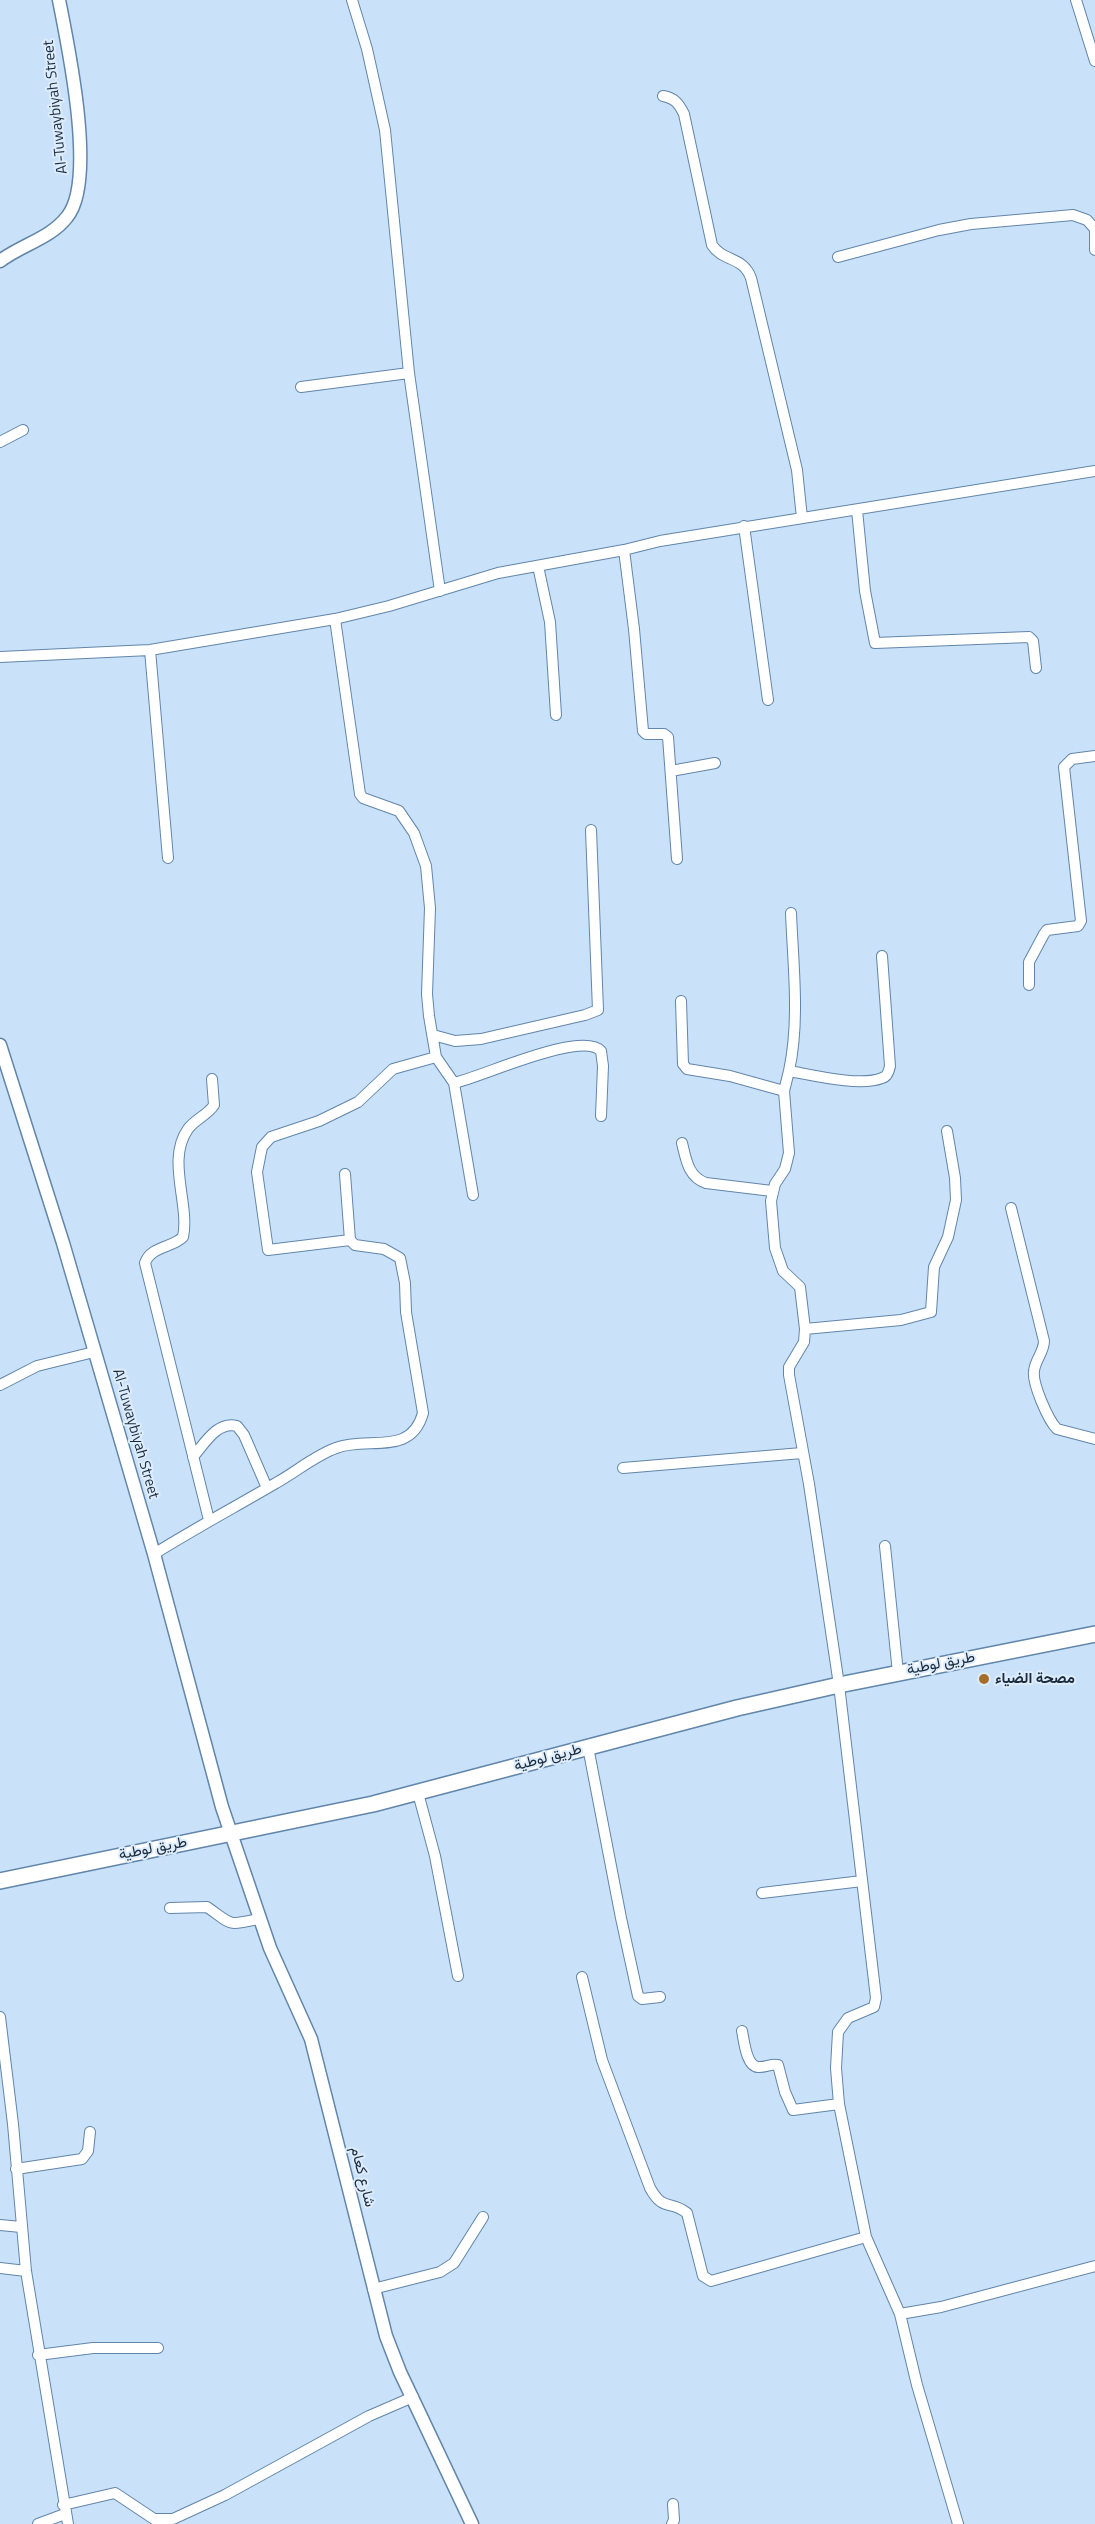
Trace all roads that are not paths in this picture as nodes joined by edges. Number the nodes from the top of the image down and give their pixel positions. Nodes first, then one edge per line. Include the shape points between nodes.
1 (59, 0) edge
2 (352, 0) edge
3 (1076, 0) edge
4 (1095, 61) edge
5 (663, 96) dead end
6 (1095, 250) edge
7 (838, 258) dead end
8 (0, 261) edge
9 (409, 373) junction
10 (301, 387) dead end
11 (23, 430) dead end
12 (0, 442) edge
13 (1095, 471) edge
14 (857, 510) junction
15 (802, 518) junction
16 (744, 526) junction
17 (624, 550) junction
18 (538, 566) junction
19 (440, 591) junction
20 (335, 619) junction
21 (150, 650) junction
22 (0, 657) edge
23 (1036, 668) dead end
24 (768, 700) dead end
25 (556, 715) dead end
26 (1095, 756) edge
27 (715, 763) dead end
28 (671, 771) junction
29 (591, 830) dead end
30 (168, 858) dead end
31 (677, 859) dead end
32 (791, 913) dead end
33 (882, 956) dead end
34 (1029, 985) dead end
35 (681, 1001) dead end
36 (433, 1035) junction
37 (0, 1046) edge
38 (436, 1057) junction
39 (789, 1072) junction
40 (212, 1079) dead end
41 (454, 1083) junction
42 (784, 1091) junction
43 (601, 1116) dead end
44 (947, 1131) dead end
45 (682, 1143) dead end
46 (345, 1174) dead end
47 (772, 1191) junction
48 (473, 1195) dead end
49 (1011, 1208) dead end
50 (350, 1240) junction
51 (805, 1329) junction
52 (94, 1352) junction
53 (0, 1385) edge
54 (1095, 1439) edge
55 (802, 1453) junction
56 (193, 1457) junction
57 (623, 1468) dead end
58 (267, 1488) junction
59 (209, 1520) junction
60 (885, 1546) dead end
61 (154, 1554) junction
62 (1095, 1634) edge
63 (898, 1672) junction
64 (839, 1685) junction
65 (588, 1747) junction
66 (418, 1793) junction
67 (232, 1834) junction
68 (862, 1880) junction
69 (0, 1881) edge
70 (762, 1893) dead end
71 (170, 1908) dead end
72 (259, 1919) junction
73 (458, 1976) dead end
74 (582, 1977) dead end
75 (660, 1997) dead end
76 (0, 2017) edge
77 (742, 2031) dead end
78 (840, 2104) junction
79 (90, 2132) dead end
80 (16, 2169) junction
81 (483, 2217) dead end
82 (0, 2226) edge
83 (21, 2227) junction
84 (866, 2237) junction
85 (1095, 2266) edge
86 (0, 2268) edge
87 (26, 2271) junction
88 (373, 2289) junction
89 (900, 2314) junction
90 (158, 2348) dead end
91 (38, 2355) junction
92 (413, 2397) junction
93 (673, 2504) dead end
94 (64, 2509) junction
95 (38, 2524) edge
96 (68, 2524) edge
97 (472, 2524) edge
98 (672, 2524) edge
99 (958, 2524) edge

1 - 8 street, Al-Tuwaybiyah Street via 71,64 81,166 79,185 74,204 62,223
2 - 9 street via 385,130
3 - 4 street
5 - 15 street via 671,97 684,114 712,245 719,253 744,266 751,278 796,470
6 - 7 street via 1095,229 1087,220 1073,215 971,224
9 - 10 street
9 - 19 street
11 - 12 street
13 - 14 street
14 - 15 street
14 - 23 street via 865,591 875,643 1029,637
15 - 16 street
16 - 17 street
16 - 24 street
17 - 18 street
17 - 28 street via 643,731 668,737
18 - 19 street via 498,573
18 - 25 street via 550,622
19 - 20 street
20 - 21 street
20 - 36 street via 360,794 399,811 414,833 426,866 430,908 427,994
21 - 22 street
21 - 30 street
26 - 34 street via 1072,759 1064,767 1081,921 1078,926 1048,930 1044,934 1029,962
27 - 28 street
28 - 31 street
29 - 36 street via 598,1010 481,1040 455,1041
32 - 39 street via 794,1007 793,1053
33 - 39 street via 890,1066 886,1075 865,1080
35 - 42 street via 683,1064 687,1069 730,1076
36 - 38 street
37 - 52 street, Al-Tuwaybiyah Street
38 - 41 street
38 - 50 street via 393,1069 358,1102 319,1121 272,1137 262,1147 257,1172 268,1250
39 - 42 street
40 - 56 street via 214,1105 188,1129 181,1146 179,1172 183,1237 158,1248 145,1263
41 - 43 street via 549,1051 581,1044 593,1046 601,1051 603,1066
41 - 48 street
42 - 47 street via 790,1154
44 - 51 street via 956,1200 948,1237 934,1267 931,1312 901,1320
45 - 47 street via 688,1169 702,1182
46 - 50 street
47 - 51 street via 775,1248 783,1270 800,1287
49 - 54 street via 1044,1341 1034,1369 1043,1404 1057,1429
50 - 58 street via 355,1245 384,1249 400,1258 423,1413 421,1421 408,1438 336,1448
51 - 55 street via 804,1342 789,1368
52 - 53 street via 37,1366
52 - 61 street, Al-Tuwaybiyah Street
55 - 57 street
55 - 64 street
56 - 58 street via 219,1428 229,1424 237,1426
56 - 59 street
58 - 59 street
59 - 61 street
60 - 63 street
61 - 67 street, Al-Tuwaybiyah Street
62 - 63 main road, طريق لوطية
63 - 64 main road, طريق لوطية
64 - 65 main road, طريق لوطية
64 - 68 street
65 - 66 main road, طريق لوطية
65 - 75 street via 638,1996 642,1999
66 - 67 main road, طريق لوطية
66 - 73 street via 435,1856
67 - 69 main road, طريق لوطية
67 - 72 street, شارع كعام
68 - 70 street
68 - 78 street via 876,2002 874,2007 848,2018 838,2032 836,2068
71 - 72 street via 206,1907 224,1922 235,1924
72 - 88 street, شارع كعام via 311,2039
74 - 84 street via 602,2060 650,2188 657,2201 680,2207 687,2213 703,2276 711,2281
76 - 80 street
77 - 78 street via 753,2065 778,2065 793,2110
78 - 84 street
79 - 80 street via 90,2147 82,2159
80 - 83 street
81 - 88 street via 454,2263 440,2272
82 - 83 street
83 - 87 street
84 - 89 street
85 - 89 street via 941,2307
86 - 87 street
87 - 91 street
88 - 92 street, شارع كعام via 386,2336
89 - 99 street via 917,2385
90 - 91 street via 93,2348
91 - 94 street
92 - 94 street via 360,2421 225,2495 173,2519 154,2519 115,2493
92 - 97 street, شارع كعام
93 - 98 street
94 - 95 street
94 - 96 street

